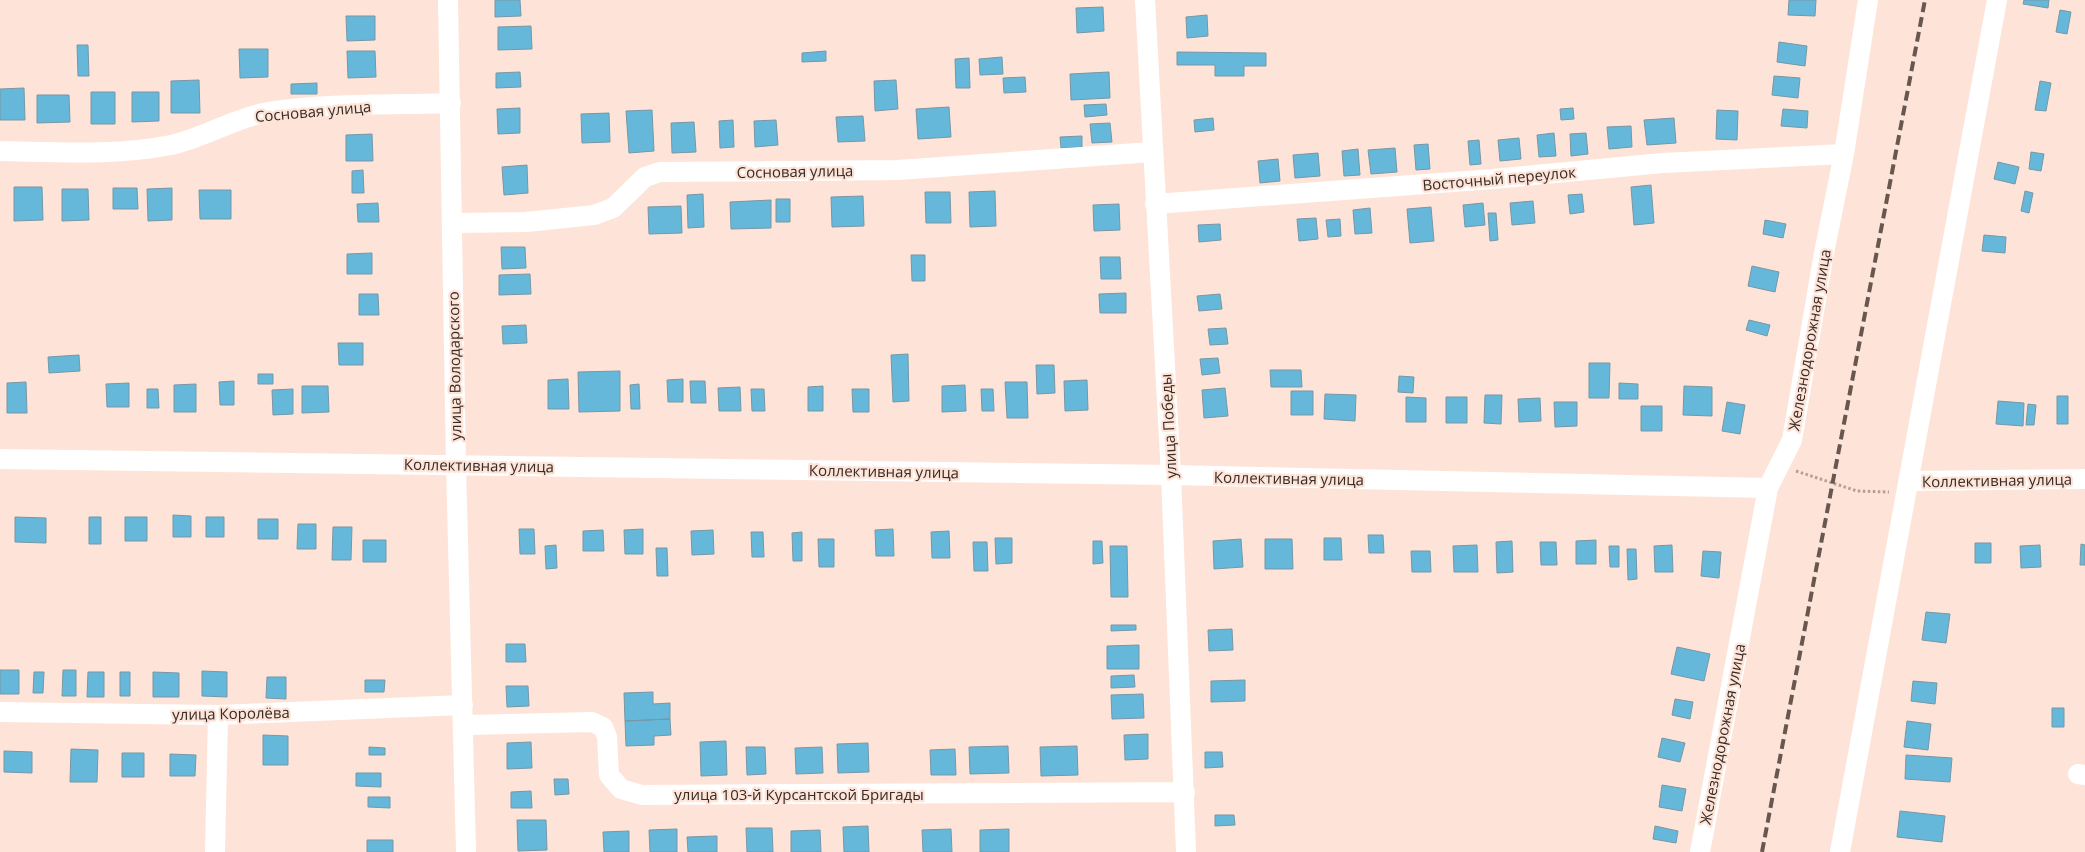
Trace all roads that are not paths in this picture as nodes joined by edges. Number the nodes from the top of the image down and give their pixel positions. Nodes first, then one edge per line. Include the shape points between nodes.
1 (448, 0) edge
2 (1145, 0) edge
3 (1868, 0) edge
4 (1997, 0) edge
5 (451, 103) junction
6 (0, 151) edge
7 (1152, 152) junction
8 (1844, 154) junction
9 (1155, 204) junction
10 (452, 223) junction
11 (0, 458) edge
12 (456, 465) junction
13 (1170, 475) junction
14 (2085, 479) edge
15 (1908, 481) junction
16 (1768, 488) junction
17 (463, 705) junction
18 (0, 712) edge
19 (218, 715) junction
20 (464, 725) junction
21 (1185, 792) junction
22 (215, 852) edge
23 (466, 852) edge
24 (1186, 852) edge
25 (1700, 852) edge
26 (1840, 852) edge

1 - 5 street, улица Володарского
2 - 7 street, улица Победы
3 - 8 street, Железнодорожная улица
4 - 15 street
5 - 6 street, Сосновая улица via 269,112 249,116 173,144 124,151
5 - 10 street, улица Володарского
7 - 9 street, улица Победы
7 - 10 street, Сосновая улица via 898,170 660,172 645,177 613,208 594,215 526,222
8 - 9 street, Восточный переулок via 1663,163
8 - 16 street, Железнодорожная улица via 1792,440
9 - 13 street, улица Победы
10 - 12 street, улица Володарского
11 - 12 street, Коллективная улица
12 - 13 street, Коллективная улица
12 - 17 street, улица Володарского
13 - 16 street, Коллективная улица
13 - 21 street, улица Победы
14 - 15 street, Коллективная улица
15 - 26 street
16 - 25 street, Железнодорожная улица
17 - 19 street, улица Королёва
17 - 20 street, улица Володарского
18 - 19 street, улица Королёва
19 - 22 street
20 - 21 street, улица 103-й Курсантской Бригады via 592,722 603,728 607,737 609,775 621,789 642,795
20 - 23 street, улица Володарского
21 - 24 street, улица Победы

